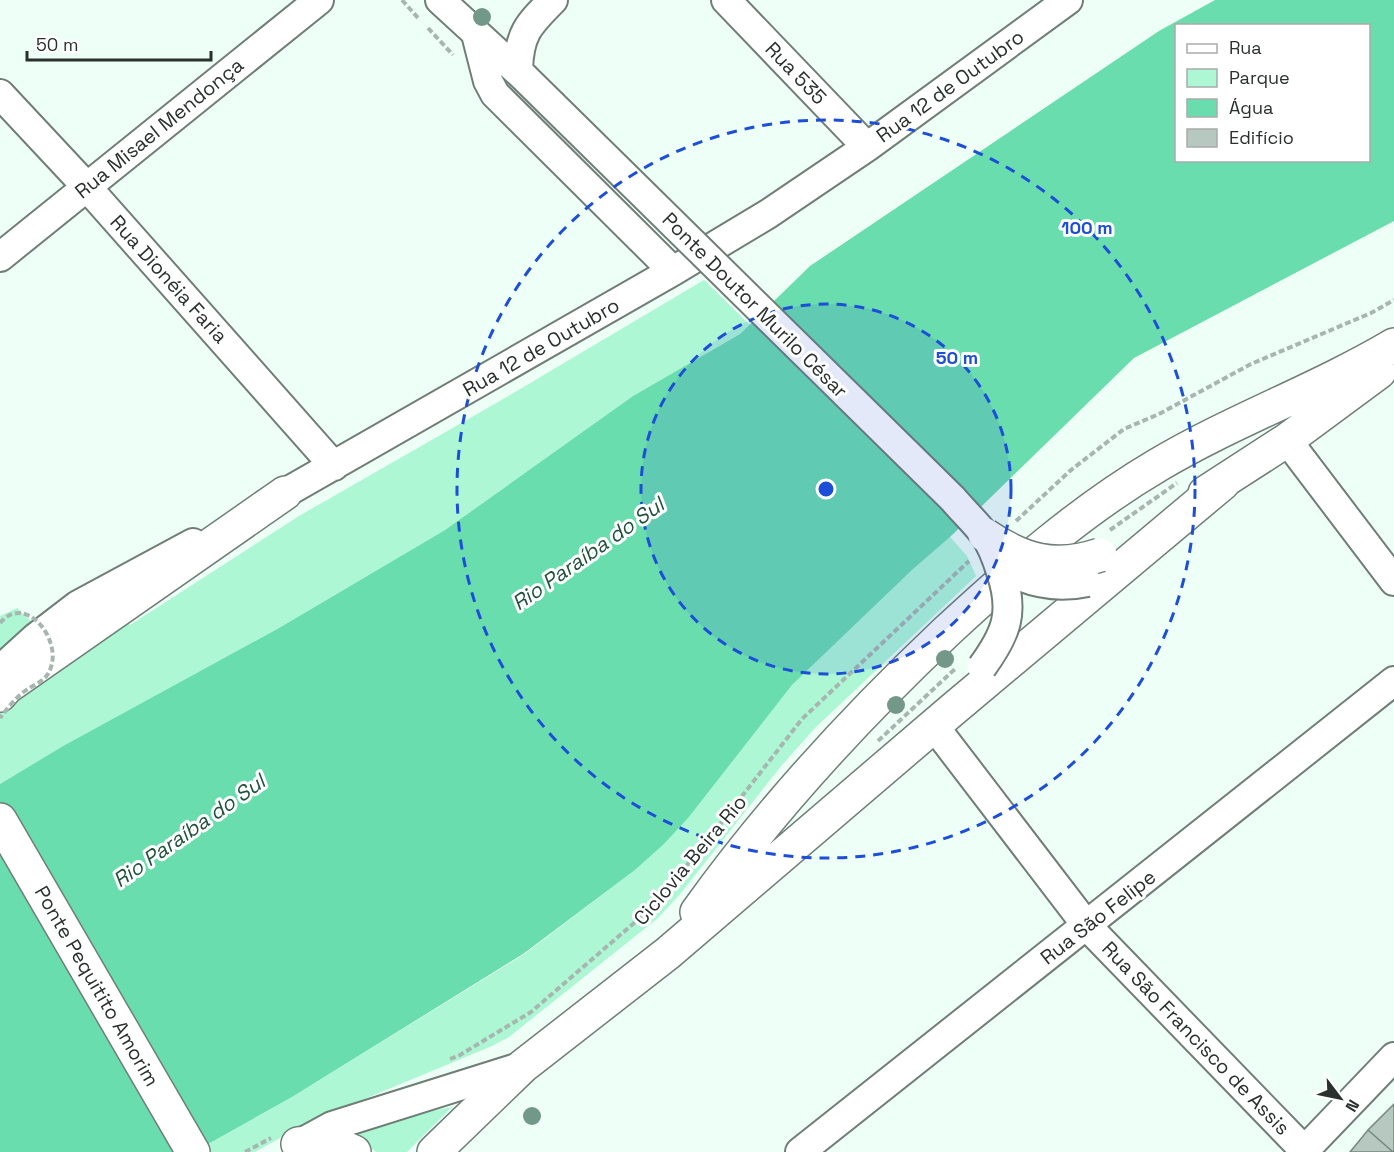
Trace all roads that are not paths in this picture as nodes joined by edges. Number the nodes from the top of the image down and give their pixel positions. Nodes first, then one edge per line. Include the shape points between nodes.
1 (319, 0) edge
2 (440, 0) edge
3 (553, 0) edge
4 (726, 0) edge
5 (1068, 0) edge
6 (476, 34) junction
7 (521, 74) junction
8 (0, 94) edge
9 (867, 147) junction
10 (86, 186) junction
11 (0, 257) edge
12 (674, 271) junction
13 (1394, 345) edge
14 (1394, 361) edge
15 (1287, 440) junction
16 (334, 466) junction
17 (285, 493) junction
18 (985, 536) junction
19 (1103, 560) junction
20 (999, 565) junction
21 (1394, 580) edge
22 (0, 670) edge
23 (1394, 681) edge
24 (0, 694) edge
25 (943, 718) junction
26 (0, 820) edge
27 (1087, 926) junction
28 (668, 953) junction
29 (1394, 1057) edge
30 (523, 1066) junction
31 (292, 1148) edge
32 (1304, 1151) edge
33 (193, 1152) edge
34 (354, 1152) edge
35 (434, 1152) edge
36 (800, 1152) edge

1 - 10 street, Rua Misael Mendonça
2 - 6 street, Ponte Doutor Murilo César
3 - 7 street via 525,33 518,51
4 - 9 street, Rua 535
5 - 9 street, Rua 12 de Outubro
6 - 7 street, Ponte Doutor Murilo César
6 - 12 street via 495,94
7 - 18 street, Ponte Doutor Murilo César, bridge
8 - 10 street, Rua Dionéia Faria
9 - 12 street, Rua 12 de Outubro
10 - 11 street, Rua Misael Mendonça
10 - 16 street, Rua Dionéia Faria
12 - 16 street, Rua 12 de Outubro
13 - 28 main road via 1201,441 1118,489 1000,582 830,748 731,865
14 - 15 main road
15 - 19 main road via 1223,483 1147,525
15 - 21 street
16 - 17 street, Rua 12 de Outubro
17 - 22 street, Rua 12 de Outubro via 78,605
17 - 24 main road
18 - 19 main road, bridge via 1018,555 1040,561
18 - 20 street, Ponte Doutor Murilo César, bridge
19 - 20 street, bridge via 1064,586 1017,576
19 - 25 main road
20 - 25 street, Ponte Doutor Murilo César, bridge via 1008,595 1008,616 999,641 971,665
23 - 27 street, Rua São Felipe
25 - 27 street, Rua São Francisco de Assis
25 - 28 main road
26 - 33 main road, Ponte Pequitito Amorim
27 - 32 street, Rua São Francisco de Assis
27 - 36 street, Rua São Felipe
28 - 30 main road
29 - 32 street
30 - 31 street via 332,1126
30 - 35 main road
31 - 34 main road via 328,1141

